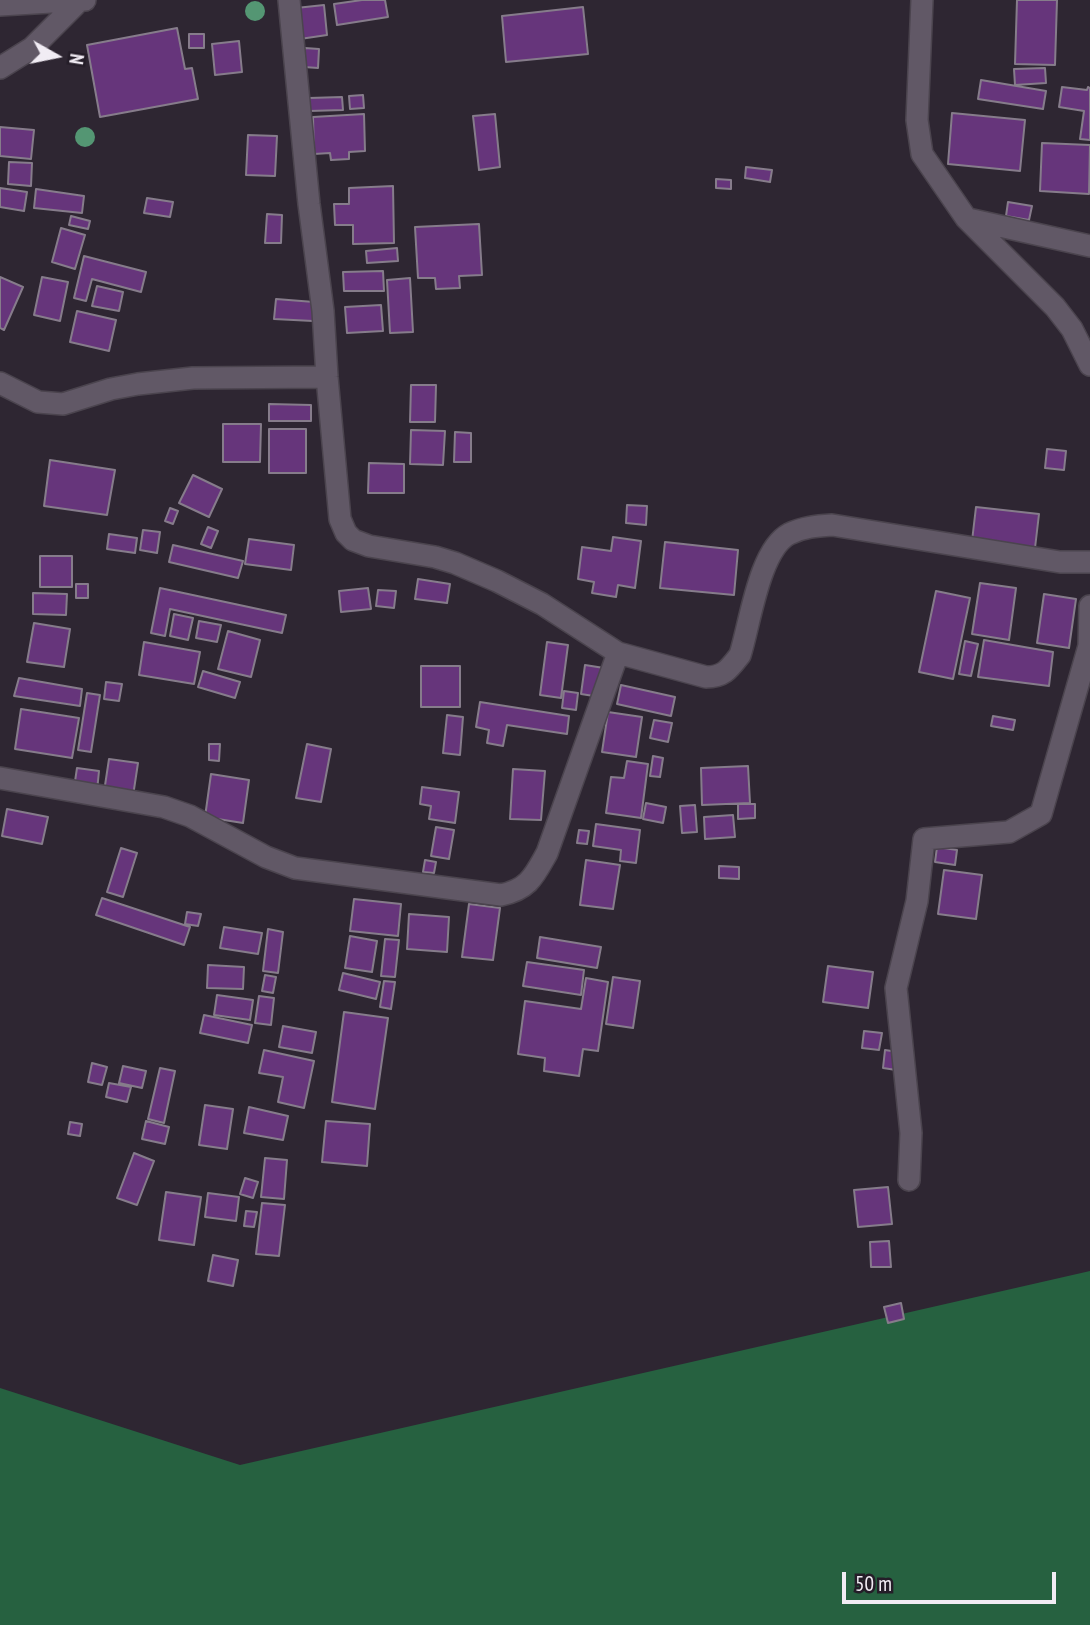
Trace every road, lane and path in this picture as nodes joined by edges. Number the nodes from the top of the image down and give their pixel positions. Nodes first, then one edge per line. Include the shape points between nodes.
1 (82, 0) edge
2 (289, 0) edge
3 (922, 0) edge
4 (0, 5) edge
5 (0, 68) edge
6 (966, 218) junction
7 (1090, 247) edge
8 (1090, 365) edge
9 (327, 377) junction
10 (0, 383) edge
11 (1090, 562) edge
12 (1090, 606) edge
13 (618, 653) junction
14 (0, 778) edge
15 (909, 1180) dead end

1 - 4 street
1 - 5 street via 32,48
2 - 9 street
3 - 6 street via 918,120 922,154
6 - 7 street
6 - 8 street via 1055,307
9 - 10 street via 193,378 111,389 63,404 38,402
9 - 13 street via 340,519 353,540 435,557 498,581
11 - 13 street via 1060,562 832,525 804,527 774,547 740,655 718,677
12 - 15 street via 1089,646 1041,814 1009,832 924,839 917,901 896,988 911,1133
13 - 14 street via 547,853 531,881 502,895 295,868 164,807

